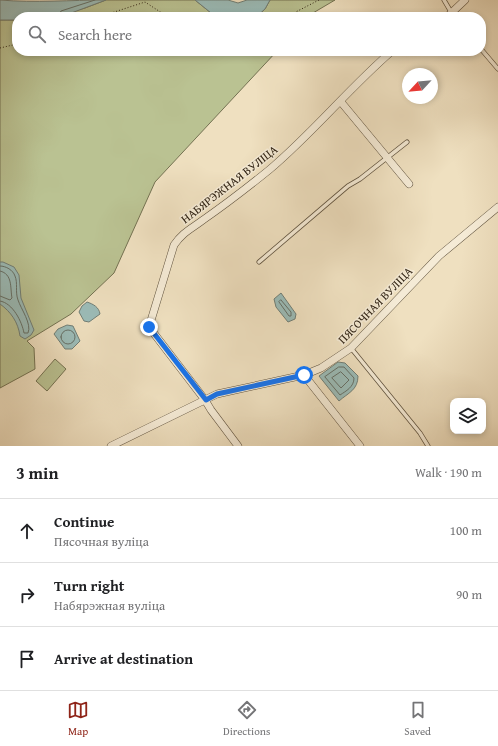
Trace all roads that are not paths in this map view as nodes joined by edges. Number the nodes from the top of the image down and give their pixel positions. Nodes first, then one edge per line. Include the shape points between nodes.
1 (444, 0) edge
2 (465, 0) edge
3 (449, 12) edge
4 (454, 12) edge
5 (486, 55) edge
6 (386, 56) edge
7 (498, 69) edge
8 (341, 102) junction
9 (407, 142) dead end
10 (386, 157) junction
11 (409, 184) dead end
12 (498, 207) edge
13 (259, 262) dead end
14 (351, 348) junction
15 (304, 375) junction
16 (206, 400) junction
17 (111, 446) edge
18 (238, 446) edge
19 (360, 446) edge
20 (428, 446) edge

1 - 3 lane
2 - 4 street
5 - 7 lane
6 - 8 street, НАБЯРЭЖНАЯ ВУЛІЦА via 365,74
8 - 10 street
8 - 16 street, НАБЯРЭЖНАЯ ВУЛІЦА via 269,169 181,234 174,245 149,327
9 - 10 lane
10 - 11 street
10 - 13 lane
12 - 14 street, ПЯСОЧНАЯ ВУЛІЦА via 439,256
14 - 15 street, ПЯСОЧНАЯ ВУЛІЦА via 315,372
14 - 20 lane
15 - 16 street, ПЯСОЧНАЯ ВУЛІЦА via 217,394
15 - 19 street
16 - 17 street, ПЯСОЧНАЯ ВУЛІЦА
16 - 18 street

